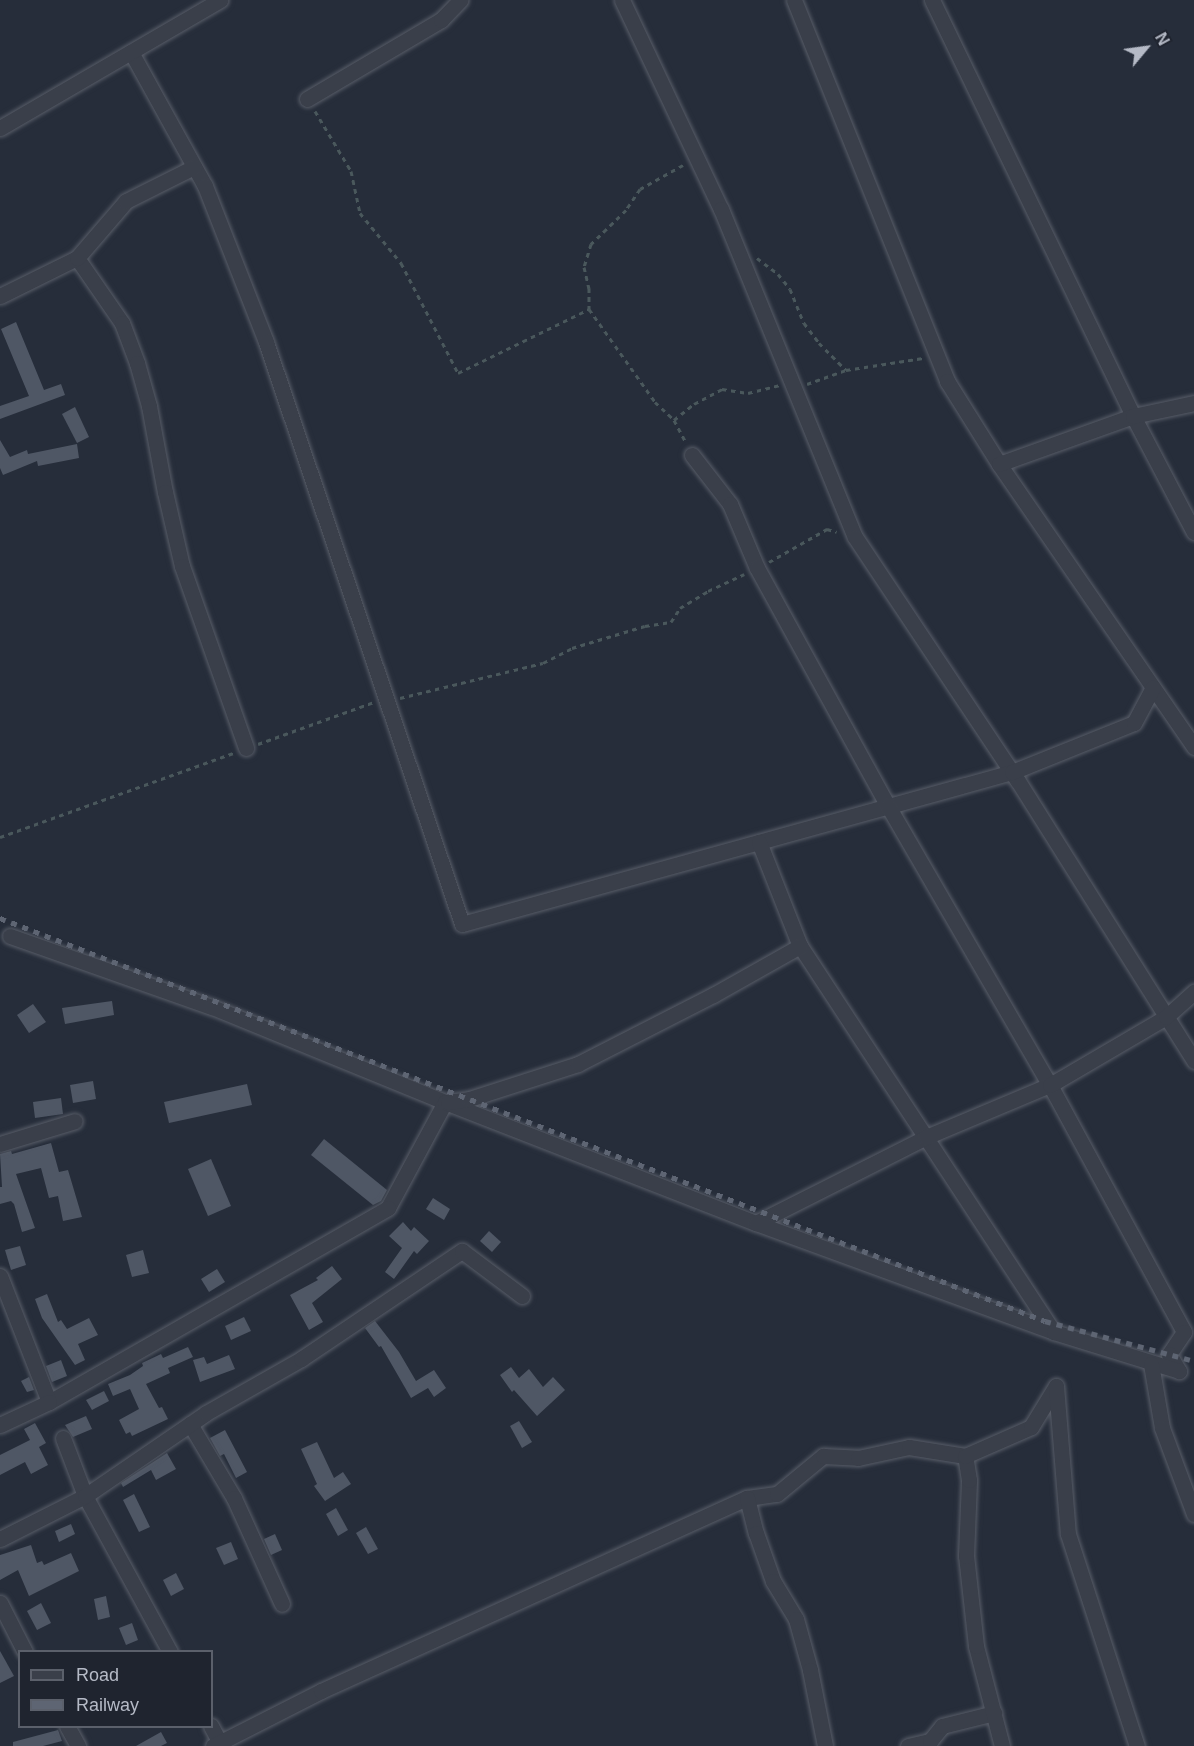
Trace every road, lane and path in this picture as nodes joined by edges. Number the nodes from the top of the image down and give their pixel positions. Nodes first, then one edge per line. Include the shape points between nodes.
1 (220, 0) edge
2 (460, 0) edge
3 (622, 0) edge
4 (794, 0) edge
5 (932, 0) edge
6 (131, 52) junction
7 (307, 99) joint
8 (0, 128) edge
9 (697, 158) junction
10 (194, 167) junction
11 (738, 252) junction
12 (77, 258) junction
13 (0, 296) edge
14 (589, 309) junction
15 (846, 370) dead end
16 (1194, 403) edge
17 (1133, 416) junction
18 (692, 455) joint
19 (999, 464) junction
20 (1194, 532) edge
21 (855, 537) junction
22 (757, 568) junction
23 (1153, 688) junction
24 (384, 698) junction
25 (1194, 747) edge
26 (246, 748) junction
27 (1012, 772) junction
28 (888, 806) junction
29 (0, 837) edge
30 (759, 842) junction
31 (3, 937) edge
32 (800, 946) junction
33 (1194, 992) edge
34 (1166, 1017) junction
35 (1194, 1061) edge
36 (1050, 1085) junction
37 (445, 1102) junction
38 (75, 1121) dead end
39 (926, 1137) junction
40 (0, 1144) edge
41 (756, 1222) junction
42 (0, 1276) edge
43 (522, 1296) dead end
44 (1054, 1332) junction
45 (1150, 1364) junction
46 (50, 1402) junction
47 (190, 1424) junction
48 (0, 1425) edge
49 (63, 1438) dead end
50 (965, 1456) junction
51 (85, 1497) junction
52 (747, 1498) junction
53 (1194, 1514) edge
54 (0, 1539) edge
55 (0, 1603) edge
56 (282, 1604) dead end
57 (24, 1650) edge
58 (169, 1650) edge
59 (994, 1713) junction
60 (68, 1728) edge
61 (212, 1728) edge
62 (217, 1744) edge
63 (78, 1746) edge
64 (825, 1746) edge
65 (908, 1746) edge
66 (1002, 1746) edge
67 (1137, 1746) edge

1 - 6 street
2 - 7 street via 441,20
3 - 9 street
4 - 19 street via 947,381
5 - 17 street
6 - 8 street
6 - 10 street
7 - 14 path via 351,171 360,213 401,263 458,373
9 - 11 street
9 - 14 path via 640,189 626,210 591,244 584,267
10 - 12 street via 126,201
10 - 24 street via 266,342
11 - 15 path via 752,254 778,274 790,289 804,323
11 - 21 street
12 - 13 street
12 - 26 street via 122,323 137,363 182,566
14 - 18 path via 655,402 674,420
16 - 17 street
17 - 19 street
17 - 20 street
18 - 22 street via 730,504
19 - 23 street
21 - 22 path via 827,529
21 - 27 street
22 - 24 path via 689,602 670,622 572,648 543,663 478,681 408,697
22 - 28 street
23 - 25 street
23 - 27 street via 1134,723
24 - 26 path
24 - 30 street via 462,924
26 - 29 path
27 - 28 street
27 - 34 street
28 - 30 street
28 - 36 street
30 - 32 street
31 - 37 street via 212,1007
32 - 37 street via 578,1064 469,1099
32 - 39 street
33 - 34 street
34 - 35 street
34 - 36 street
36 - 39 street
36 - 45 street via 1184,1332 1169,1354 1179,1371
37 - 41 street
37 - 46 street via 388,1208
38 - 40 street
39 - 41 street
39 - 44 street
41 - 44 street
42 - 46 street
43 - 47 street via 462,1251 301,1359
44 - 45 street
45 - 53 street via 1162,1428
46 - 48 street
47 - 51 street
47 - 56 street via 234,1498
49 - 51 street
50 - 52 street via 909,1447 858,1458 823,1456 777,1494
50 - 59 street via 969,1480 966,1556 976,1646
50 - 67 street via 1031,1426 1056,1386 1068,1534
51 - 54 street
51 - 58 street
52 - 62 street via 321,1691
52 - 64 street via 773,1581 796,1620
55 - 57 street
59 - 65 street via 942,1726 930,1741
59 - 66 street
60 - 63 street
61 - 62 street

